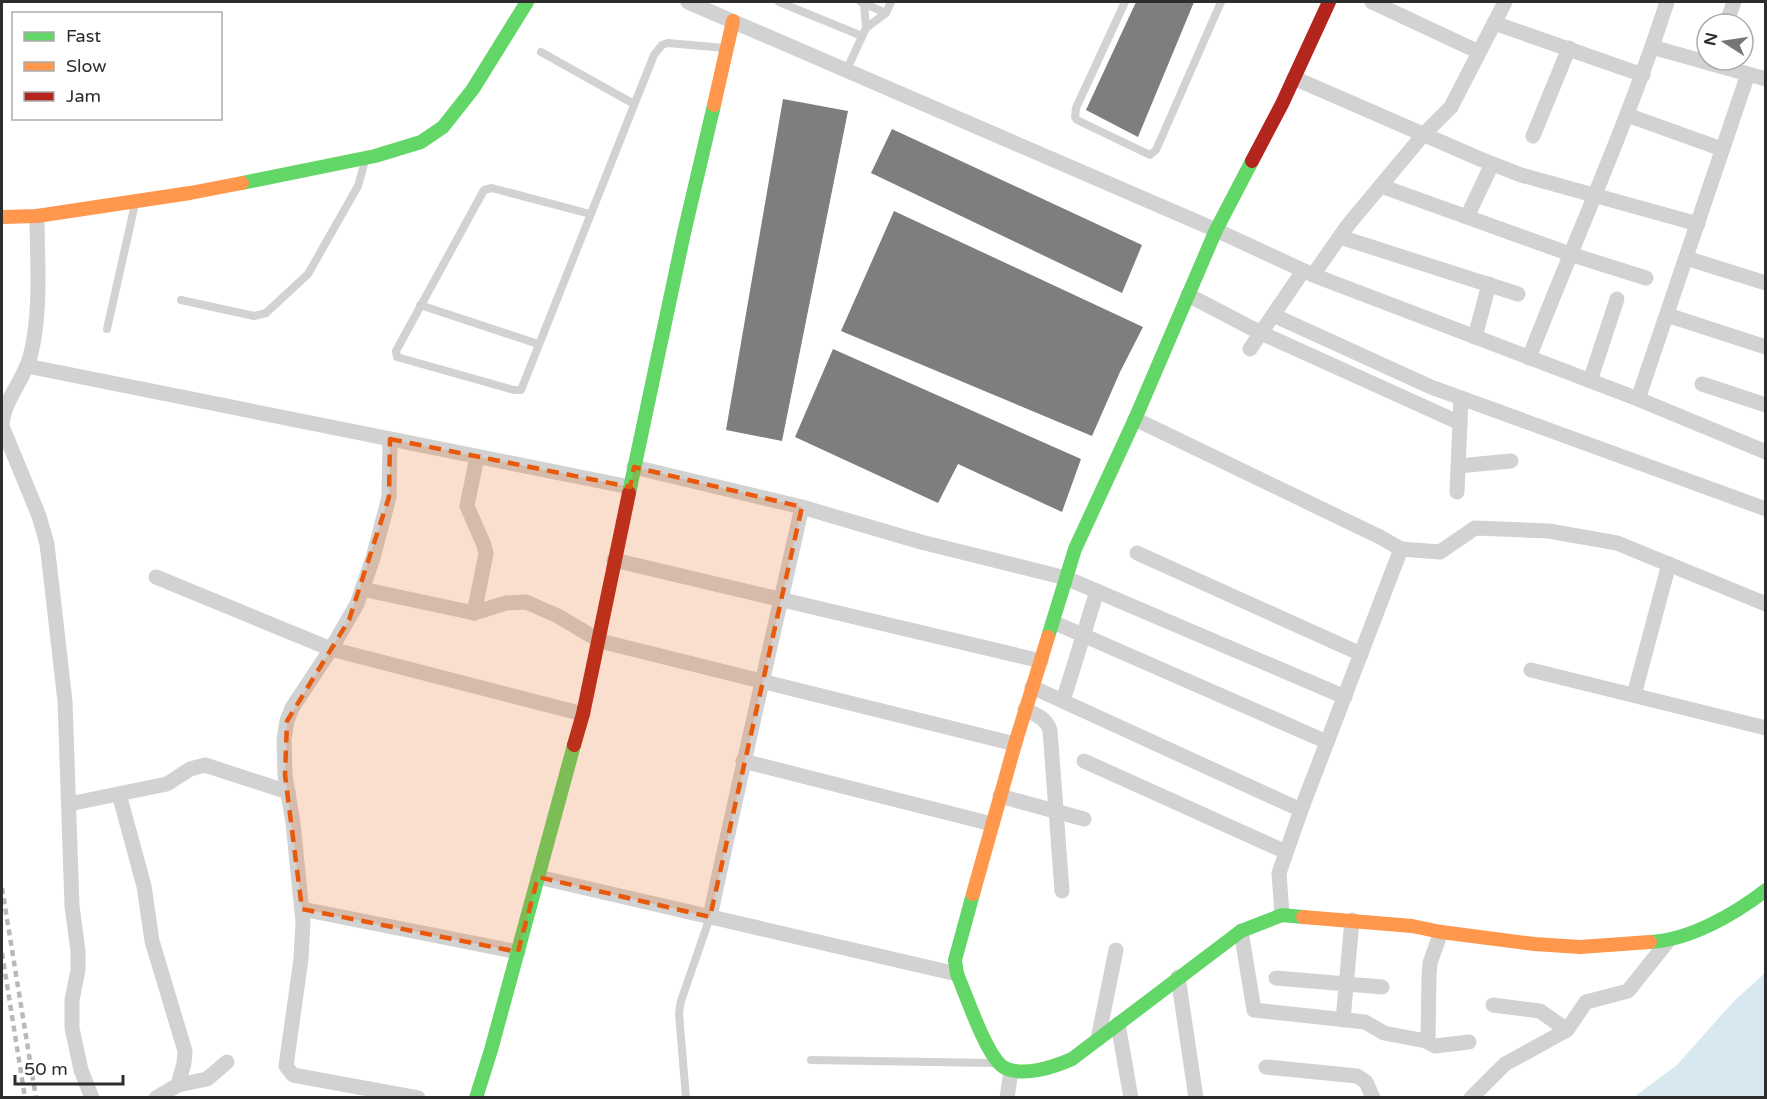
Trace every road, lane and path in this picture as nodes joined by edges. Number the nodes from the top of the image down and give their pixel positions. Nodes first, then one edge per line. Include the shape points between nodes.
1 (527, 2) edge
2 (688, 2) edge
3 (779, 2) edge
4 (863, 2) edge
5 (891, 2) edge
6 (1125, 2) edge
7 (1221, 2) edge
8 (1329, 2) edge
9 (1372, 2) edge
10 (1504, 2) edge
11 (1667, 2) edge
12 (1389, 5) edge
13 (886, 13) junction
14 (733, 21) junction
15 (1494, 23) junction
16 (864, 32) junction
17 (1652, 47) junction
18 (726, 48) junction
19 (1569, 48) junction
20 (541, 52) dead end
21 (1479, 52) junction
22 (1695, 57) edge
23 (847, 69) junction
24 (1742, 72) edge
25 (1748, 74) junction
26 (1643, 75) junction
27 (1294, 78) junction
28 (1766, 79) edge
29 (634, 104) junction
30 (1627, 115) junction
31 (1423, 135) junction
32 (1533, 136) dead end
33 (1722, 150) junction
34 (365, 158) junction
35 (1492, 164) junction
36 (1381, 186) junction
37 (1595, 197) junction
38 (136, 201) junction
39 (590, 214) junction
40 (37, 216) junction
41 (2, 217) edge
42 (1467, 217) junction
43 (1698, 224) junction
44 (1216, 230) junction
45 (1340, 237) junction
46 (1570, 254) junction
47 (1686, 258) junction
48 (1308, 273) junction
49 (1646, 278) dead end
50 (1766, 283) edge
51 (1489, 284) junction
52 (1518, 294) dead end
53 (1188, 295) junction
54 (1617, 299) dead end
55 (181, 300) dead end
56 (420, 305) junction
57 (1273, 315) junction
58 (1667, 315) junction
59 (107, 328) dead end
60 (1261, 333) junction
61 (1475, 337) junction
62 (538, 344) junction
63 (1766, 347) edge
64 (1250, 349) dead end
65 (1529, 358) junction
66 (27, 366) junction
67 (1590, 381) junction
68 (1702, 384) dead end
69 (1461, 398) junction
70 (1638, 399) junction
71 (1766, 405) edge
72 (1135, 419) junction
73 (1460, 423) junction
74 (390, 439) junction
75 (1766, 452) edge
76 (477, 457) junction
77 (1511, 461) dead end
78 (1458, 466) junction
79 (634, 467) junction
80 (630, 487) junction
81 (1457, 492) dead end
82 (802, 507) junction
83 (1766, 509) edge
84 (1401, 549) junction
85 (1137, 553) dead end
86 (614, 560) junction
87 (1669, 564) junction
88 (156, 577) dead end
89 (1066, 578) junction
90 (362, 590) junction
91 (1097, 591) junction
92 (781, 600) junction
93 (1766, 604) edge
94 (474, 613) junction
95 (1053, 622) junction
96 (1084, 636) junction
97 (600, 641) junction
98 (331, 649) junction
99 (1361, 654) junction
100 (1041, 661) junction
101 (1531, 670) dead end
102 (763, 682) junction
103 (1032, 687) junction
104 (1634, 695) junction
105 (1345, 697) junction
106 (1063, 701) junction
107 (1025, 709) junction
108 (583, 714) junction
109 (1766, 728) edge
110 (1327, 742) junction
111 (1015, 744) junction
112 (743, 761) junction
113 (1084, 761) dead end
114 (288, 792) junction
115 (119, 794) junction
116 (1000, 796) junction
117 (69, 804) junction
118 (1301, 810) junction
119 (1056, 811) junction
120 (1084, 819) dead end
121 (992, 824) junction
122 (1286, 852) junction
123 (538, 877) junction
124 (1766, 890) edge
125 (1062, 891) dead end
126 (303, 909) junction
127 (1282, 915) junction
128 (710, 917) junction
129 (1352, 920) junction
130 (1241, 931) junction
131 (1441, 932) junction
132 (1668, 941) junction
133 (1116, 950) dead end
134 (518, 952) junction
135 (957, 974) junction
136 (1178, 977) junction
137 (1276, 978) dead end
138 (1346, 984) junction
139 (1382, 987) dead end
140 (1493, 1005) dead end
141 (1343, 1020) junction
142 (1118, 1024) junction
143 (1567, 1030) junction
144 (1098, 1038) junction
145 (1428, 1041) junction
146 (1469, 1042) dead end
147 (811, 1060) dead end
148 (227, 1062) dead end
149 (997, 1063) junction
150 (1266, 1067) dead end
151 (1011, 1071) junction
152 (178, 1085) junction
153 (92, 1098) edge
154 (156, 1098) edge
155 (418, 1098) edge
156 (476, 1098) edge
157 (686, 1098) edge
158 (1007, 1098) edge
159 (1131, 1098) edge
160 (1196, 1098) edge
161 (1373, 1098) edge
162 (1471, 1098) edge

1 - 34 street via 473,89 443,128 422,142
2 - 14 street
3 - 16 lane
4 - 13 lane
4 - 16 lane
5 - 13 lane
6 - 7 lane via 1076,108 1076,117 1150,155 1156,150
8 - 27 street
9 - 12 street
10 - 15 street
11 - 17 street
12 - 21 street
13 - 16 lane
14 - 18 street
14 - 23 street
15 - 19 street
15 - 21 street
16 - 23 lane
17 - 22 street
17 - 26 street
18 - 29 lane via 674,42 662,45
18 - 79 street
19 - 26 street
19 - 32 street
20 - 29 lane
21 - 31 street via 1451,107
23 - 44 street
24 - 25 street
25 - 28 street
25 - 33 street
26 - 30 street
27 - 31 street
27 - 44 street
29 - 39 lane
30 - 33 street
30 - 37 street
31 - 35 street
31 - 36 street
33 - 43 street
34 - 38 street
34 - 55 lane via 358,186 308,274 266,313 254,316
35 - 37 street
35 - 42 street
36 - 42 street
36 - 45 street
37 - 43 street
37 - 46 street
38 - 40 street
38 - 59 lane
39 - 56 lane via 492,188 484,190
39 - 62 lane
40 - 41 street
40 - 66 street via 37,311
42 - 46 street
43 - 47 street
44 - 48 street
44 - 53 street
45 - 48 street
45 - 51 street
46 - 49 street
46 - 65 street
47 - 50 street
47 - 58 street
48 - 57 street
48 - 61 street
51 - 52 street
51 - 61 street
53 - 60 street
53 - 72 street
54 - 67 street
56 - 62 lane
56 - 62 lane via 396,351 397,357 518,391 523,387
57 - 60 street
57 - 69 street
58 - 63 street
58 - 70 street
60 - 64 street
60 - 73 street
61 - 65 street
65 - 67 street
66 - 74 street
66 - 117 street via 4,413 2,426 48,544 62,670
67 - 70 street
68 - 71 street
69 - 73 street
69 - 83 street
70 - 75 street
72 - 84 street
72 - 89 street via 1075,549
73 - 78 street
74 - 76 street
74 - 90 street via 389,497
76 - 80 street
76 - 94 street via 467,506 486,554
77 - 78 street
78 - 81 street
79 - 80 street
79 - 82 street
80 - 86 street
82 - 89 street
82 - 92 street
84 - 87 street via 1440,552 1475,528 1531,529 1617,543
84 - 99 street
85 - 99 street
86 - 92 street
86 - 97 street
87 - 93 street
87 - 104 street
88 - 98 street
89 - 91 street
89 - 95 street
90 - 94 street
90 - 98 street
91 - 96 street
91 - 105 street
92 - 100 street
92 - 102 street
94 - 97 street via 506,603 526,602
95 - 96 street
95 - 100 street
96 - 106 street
96 - 110 street
97 - 102 street
97 - 108 street
98 - 108 street
98 - 114 street via 287,721 284,757
99 - 105 street
100 - 103 street
101 - 104 street
102 - 111 street
102 - 112 street
103 - 106 street
103 - 107 street
104 - 109 street
105 - 110 street
106 - 118 street
107 - 111 street
107 - 119 street via 1048,723
108 - 123 street
110 - 118 street
111 - 116 street
112 - 121 street
112 - 128 street
113 - 122 street
114 - 115 street via 205,765 190,769 167,784
114 - 126 street
115 - 117 street
115 - 152 street via 144,886 152,941 185,1051
116 - 119 street
116 - 121 street
117 - 153 street via 72,906 79,961 72,999 72,1028
118 - 122 street
119 - 120 street
119 - 125 street
121 - 135 street via 955,960
122 - 127 street via 1279,873
123 - 128 street
123 - 134 street
124 - 132 street via 1719,920
126 - 134 street
126 - 155 street via 301,959 286,1059 288,1071 293,1076
127 - 129 street
127 - 130 street
128 - 135 street
128 - 157 lane via 679,1013
129 - 131 street
129 - 138 street
130 - 136 street
130 - 141 street via 1254,1010
131 - 132 street via 1581,947
131 - 145 street via 1430,963
132 - 143 street via 1628,991 1586,1002
133 - 144 street
134 - 156 street
135 - 149 street via 990,1055
136 - 142 street
136 - 160 street
137 - 138 street
138 - 139 street
138 - 141 street
140 - 143 street via 1540,1011
141 - 145 street via 1365,1022 1384,1033
142 - 144 street
142 - 159 street
143 - 162 street via 1505,1064
144 - 151 street via 1062,1064
145 - 146 street via 1437,1046
147 - 149 lane
148 - 152 street via 207,1079
149 - 151 street
150 - 161 street via 1357,1076 1366,1082
151 - 158 street
152 - 154 street

